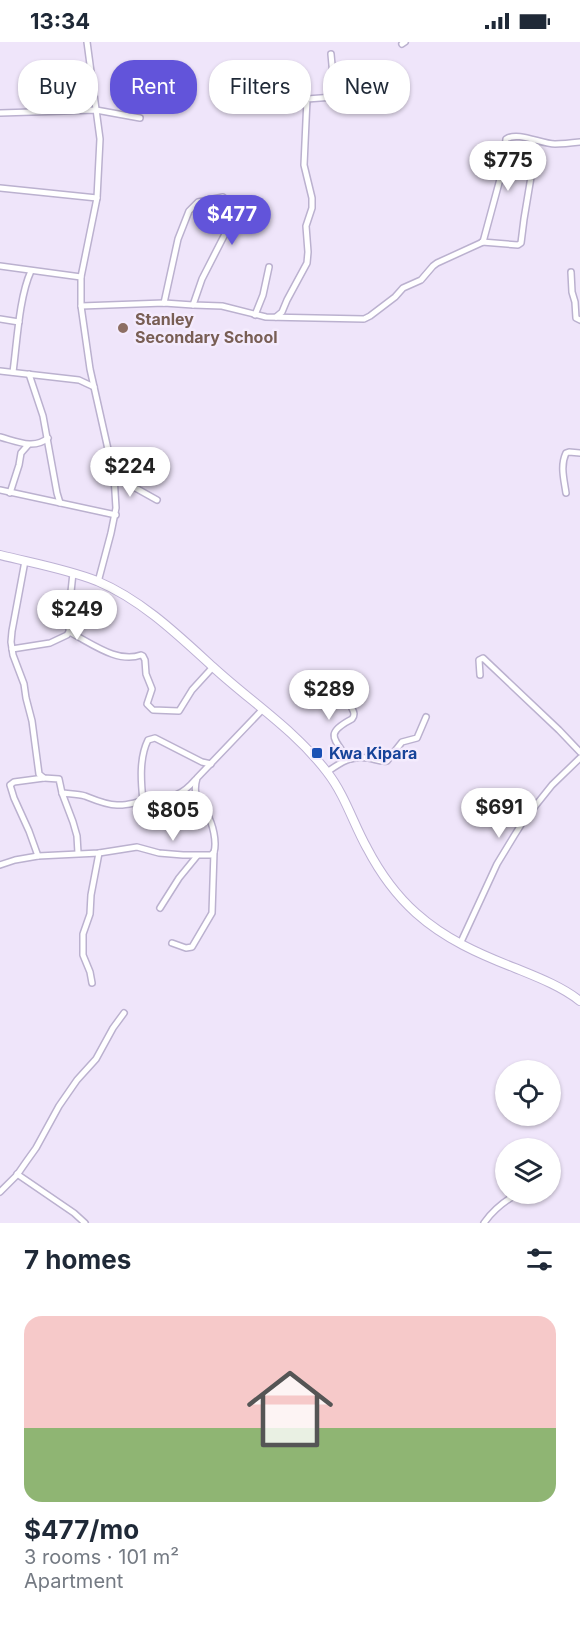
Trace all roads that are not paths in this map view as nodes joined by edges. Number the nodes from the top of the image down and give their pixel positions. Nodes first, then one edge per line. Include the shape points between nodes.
1 (87, 42) edge
2 (331, 54) dead end
3 (89, 60) edge
4 (332, 60) edge
5 (323, 98) edge
6 (98, 110) edge
7 (18, 112) edge
8 (0, 113) edge
9 (97, 114) edge
10 (140, 118) dead end
11 (533, 140) junction
12 (580, 142) edge
13 (0, 188) edge
14 (97, 198) junction
15 (482, 242) junction
16 (0, 266) edge
17 (269, 267) dead end
18 (21, 269) junction
19 (31, 271) junction
20 (571, 272) dead end
21 (81, 277) junction
22 (27, 280) junction
23 (164, 303) junction
24 (194, 305) junction
25 (81, 306) junction
26 (255, 315) junction
27 (275, 318) junction
28 (0, 319) edge
29 (580, 320) edge
30 (19, 322) junction
31 (90, 369) junction
32 (0, 371) edge
33 (13, 372) junction
34 (29, 374) junction
35 (79, 380) junction
36 (94, 387) junction
37 (0, 437) edge
38 (48, 438) junction
39 (28, 445) junction
40 (38, 445) junction
41 (580, 453) edge
42 (51, 454) junction
43 (114, 476) junction
44 (0, 490) edge
45 (10, 492) junction
46 (566, 493) dead end
47 (157, 500) dead end
48 (60, 503) junction
49 (116, 514) junction
50 (0, 555) edge
51 (25, 561) junction
52 (73, 573) junction
53 (98, 582) junction
54 (69, 633) junction
55 (12, 649) junction
56 (213, 667) junction
57 (480, 675) dead end
58 (320, 678) dead end
59 (263, 709) junction
60 (426, 717) dead end
61 (580, 752) edge
62 (580, 758) edge
63 (348, 759) junction
64 (211, 764) junction
65 (327, 772) junction
66 (44, 778) junction
67 (197, 778) junction
68 (62, 793) junction
69 (143, 801) junction
70 (214, 852) junction
71 (78, 853) junction
72 (99, 853) junction
73 (38, 856) junction
74 (197, 856) junction
75 (0, 865) edge
76 (160, 908) dead end
77 (172, 943) dead end
78 (460, 944) junction
79 (92, 983) dead end
80 (580, 1000) edge
81 (124, 1013) dead end
82 (17, 1174) junction
83 (0, 1192) edge
84 (501, 1204) edge
85 (85, 1223) edge
86 (484, 1223) edge

1 - 3 street
2 - 4 street
5 - 27 street via 306,101 304,165 312,198 306,226 307,263 282,312
6 - 10 street
7 - 8 street
9 - 14 street via 100,139
11 - 12 street via 553,145
11 - 15 street via 510,136 505,141 503,168
11 - 15 street via 521,243
13 - 14 street
14 - 21 street
15 - 27 street via 433,266 421,280 403,288 367,319
16 - 18 street
17 - 26 street
18 - 19 street
18 - 22 street
19 - 21 street
19 - 22 street
20 - 29 street via 576,318
21 - 25 street
22 - 30 street
23 - 24 street
23 - 24 street via 178,239 189,211 198,202 223,197 230,206 226,232 202,279
23 - 25 street
24 - 26 street via 222,306
25 - 31 street
26 - 27 street
28 - 30 street
30 - 33 street
31 - 35 street
31 - 36 street
32 - 33 street
33 - 34 street
34 - 35 street
34 - 38 street
35 - 36 street
36 - 43 street
37 - 39 street
38 - 40 street
38 - 42 street
39 - 40 street
39 - 45 street via 21,453
40 - 42 street
41 - 46 street via 569,452 564,458
42 - 48 street
43 - 47 street
43 - 49 street
44 - 45 street
45 - 48 street
48 - 49 street
49 - 53 street
50 - 51 main road
51 - 52 main road
51 - 55 street
52 - 53 main road
52 - 54 street
53 - 56 main road via 151,613
54 - 55 street via 50,642
54 - 56 street via 116,656 143,656 152,689 147,704 153,710 179,711
55 - 66 street via 32,721 39,774
56 - 59 main road
57 - 61 street via 479,660 483,658
58 - 63 street via 354,712 334,735
59 - 64 street
59 - 65 main road via 303,744
60 - 63 street via 417,738 402,742 387,761 361,756
62 - 78 street via 552,785 514,836
63 - 65 street
64 - 67 street
64 - 69 street via 155,738 148,740 142,768
65 - 78 main road via 383,874 415,912
66 - 68 street via 59,779
66 - 73 street via 10,785
67 - 69 street via 182,793
67 - 70 street via 195,794 209,819
68 - 69 street via 117,805
68 - 71 street via 77,836
70 - 74 street
70 - 77 street via 212,913 192,947
71 - 72 street
71 - 73 street
72 - 74 street via 138,847
72 - 79 street via 83,934 83,955
73 - 75 street
74 - 76 street
78 - 80 main road
81 - 82 street
82 - 83 street
82 - 85 street
84 - 86 street

